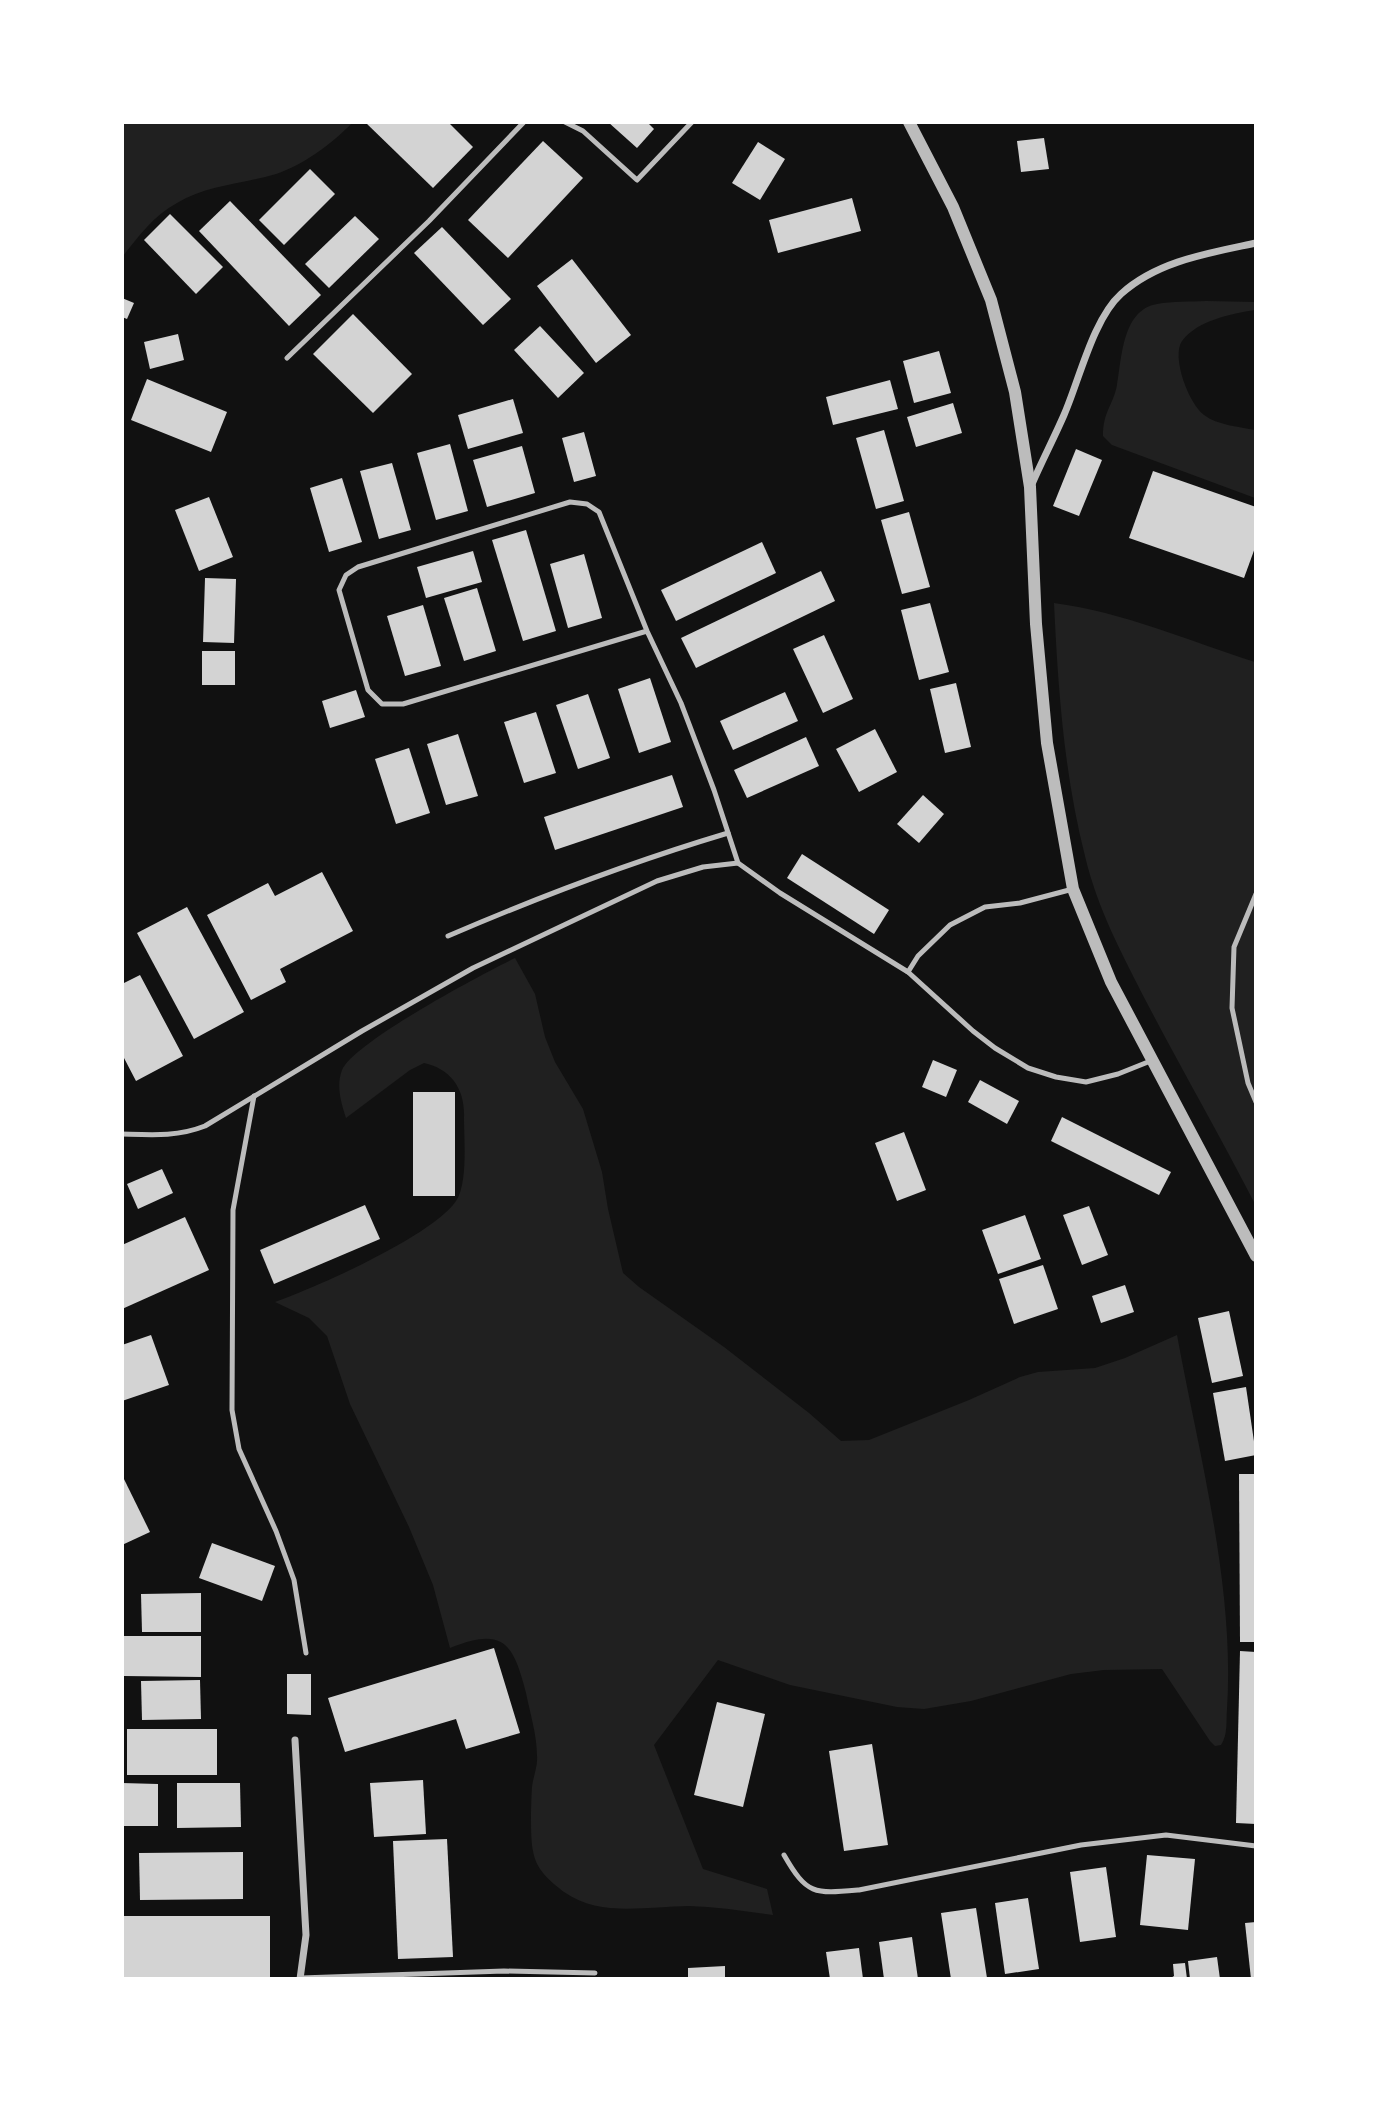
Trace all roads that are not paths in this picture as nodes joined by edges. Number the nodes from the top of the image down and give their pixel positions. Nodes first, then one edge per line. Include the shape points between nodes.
1 (524, 122) edge
2 (565, 122) edge
3 (692, 122) edge
4 (909, 122) edge
5 (1255, 243) edge
6 (287, 358) dead end
7 (1030, 487) junction
8 (647, 631) junction
9 (728, 833) junction
10 (738, 863) junction
11 (1073, 889) junction
12 (1255, 894) edge
13 (448, 936) dead end
14 (908, 972) junction
15 (1153, 1060) junction
16 (254, 1096) junction
17 (1255, 1102) edge
18 (122, 1134) edge
19 (1255, 1256) edge
20 (306, 1653) dead end
21 (295, 1740) dead end
22 (1255, 1846) edge
23 (784, 1855) dead end
24 (595, 1972) dead end
25 (301, 1978) edge

1 - 6 lane
2 - 3 lane via 583,131 637,180
4 - 7 street via 953,206 991,300 1016,392
5 - 7 street via 1172,264 1118,296 1093,339
7 - 11 street via 1046,743
8 - 8 lane via 599,512 587,504 570,502 358,567 346,575 339,590 368,690 382,705 403,704
8 - 9 lane via 681,703
9 - 10 lane
9 - 13 lane via 638,860
10 - 14 lane
10 - 16 lane via 703,867 657,881 497,956
11 - 14 lane via 985,907 950,925
11 - 15 street via 1111,982
12 - 17 lane via 1234,947 1232,1008
14 - 15 lane via 973,1031 1028,1068 1086,1082
15 - 19 street
16 - 18 lane via 187,1133
16 - 20 lane via 233,1210 232,1410 239,1449 294,1580
21 - 25 street via 306,1935
22 - 23 lane via 1166,1835 1081,1845 830,1893 810,1890
24 - 25 lane

